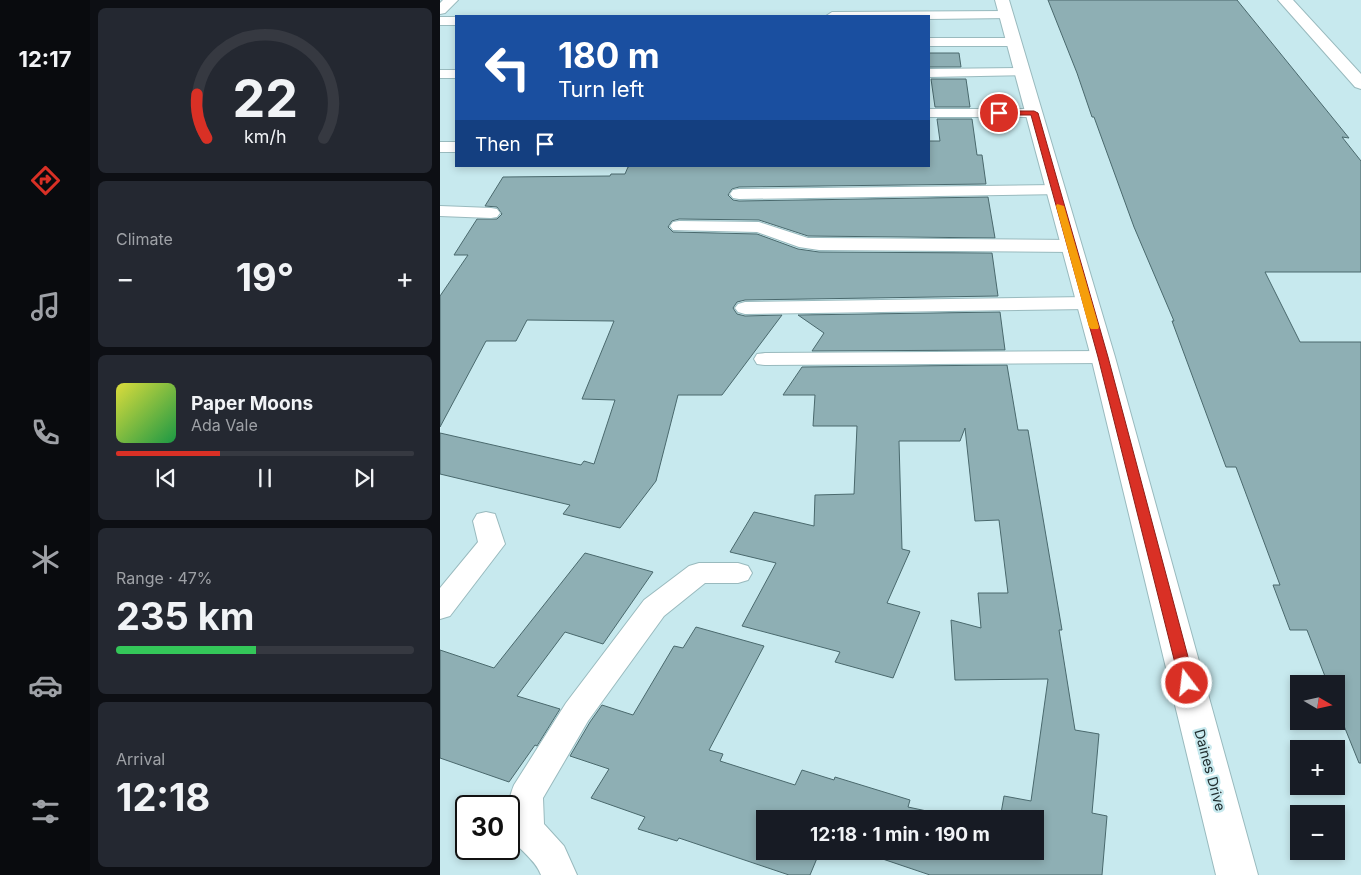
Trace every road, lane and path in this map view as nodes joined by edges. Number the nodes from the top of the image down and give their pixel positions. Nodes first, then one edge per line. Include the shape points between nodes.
1 (451, 0) edge
2 (1285, 0) edge
3 (1004, 8) edge
4 (440, 10) edge
5 (854, 15) edge
6 (440, 21) edge
7 (455, 21) edge
8 (930, 42) edge
9 (1013, 42) junction
10 (1022, 72) junction
11 (930, 73) edge
12 (440, 74) edge
13 (455, 74) edge
14 (1361, 84) edge
15 (930, 113) edge
16 (1034, 113) junction
17 (440, 147) edge
18 (455, 147) edge
19 (1056, 190) junction
20 (739, 194) dead end
21 (440, 211) edge
22 (491, 213) dead end
23 (679, 226) dead end
24 (1072, 246) junction
25 (1088, 303) junction
26 (745, 308) dead end
27 (1103, 357) junction
28 (765, 359) dead end
29 (486, 521) dead end
30 (738, 573) dead end
31 (440, 608) edge
32 (559, 875) edge
33 (1237, 875) edge

1 - 4 street
2 - 14 street
3 - 5 lane
3 - 9 street, Daines Drive
6 - 7 lane
8 - 9 lane
9 - 10 street, Daines Drive
10 - 11 lane
10 - 16 street, Daines Drive
12 - 13 lane
15 - 16 lane
16 - 19 street, Daines Drive
17 - 18 lane
19 - 20 lane
19 - 24 street, Daines Drive
21 - 22 lane
23 - 24 lane via 759,227 806,243 819,244
24 - 25 street, Daines Drive
25 - 26 lane
25 - 27 street, Daines Drive
27 - 28 lane
27 - 33 street, Daines Drive
29 - 31 lane via 492,544
30 - 32 lane via 699,573 654,608 577,712 526,796 527,831 552,858

